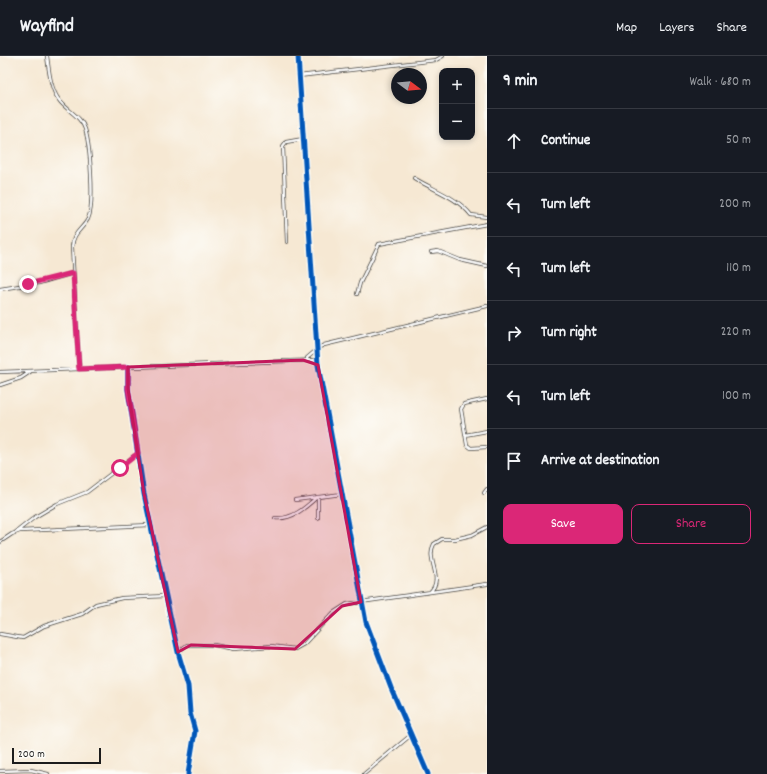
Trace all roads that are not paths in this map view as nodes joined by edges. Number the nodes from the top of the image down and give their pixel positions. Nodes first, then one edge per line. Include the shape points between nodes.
1 (47, 56) edge
2 (298, 56) edge
3 (444, 56) edge
4 (300, 76) junction
5 (302, 139) junction
6 (414, 178) dead end
7 (487, 217) edge
8 (487, 224) edge
9 (287, 242) dead end
10 (431, 252) dead end
11 (487, 266) edge
12 (73, 273) junction
13 (0, 289) edge
14 (357, 294) dead end
15 (487, 306) edge
16 (316, 350) junction
17 (307, 358) junction
18 (317, 359) junction
19 (303, 360) junction
20 (310, 361) junction
21 (318, 365) junction
22 (128, 367) junction
23 (79, 369) junction
24 (31, 371) junction
25 (0, 372) edge
26 (0, 385) edge
27 (487, 399) edge
28 (487, 430) edge
29 (465, 435) junction
30 (487, 447) edge
31 (138, 453) junction
32 (487, 489) edge
33 (484, 493) dead end
34 (342, 494) junction
35 (318, 497) junction
36 (295, 500) dead end
37 (275, 518) dead end
38 (318, 518) dead end
39 (150, 525) junction
40 (487, 527) edge
41 (16, 532) junction
42 (0, 542) edge
43 (487, 584) edge
44 (430, 592) junction
45 (166, 596) junction
46 (361, 602) junction
47 (0, 634) edge
48 (178, 652) junction
49 (411, 734) junction
50 (0, 771) edge
51 (48, 774) edge
52 (188, 774) edge
53 (364, 774) edge
54 (428, 774) edge

1 - 12 street via 56,95 83,125 90,152 90,210 88,219 76,232 72,243
2 - 4 street
3 - 4 street via 436,60
4 - 5 street
5 - 9 street via 286,142 283,146
5 - 16 street
6 - 7 street via 467,209 471,216
8 - 14 street via 379,244
10 - 11 street via 438,251 460,260
12 - 13 street via 39,283
12 - 23 street
15 - 16 street via 324,345
16 - 17 street
16 - 18 street
17 - 18 street
17 - 19 street
18 - 20 street
18 - 21 street
19 - 20 street
19 - 22 street
20 - 21 street
21 - 34 street
22 - 23 street
22 - 31 street via 128,389
23 - 24 street
24 - 25 street
24 - 26 street via 21,378
27 - 29 street via 462,406
28 - 29 street
29 - 30 street via 469,447
31 - 39 street
31 - 41 street via 86,492 34,517
32 - 33 street
34 - 35 street
34 - 46 street
35 - 36 street
35 - 37 street via 303,510 287,518
35 - 38 street
39 - 41 street
39 - 45 street
40 - 44 street via 472,535 455,539 444,538 434,544 432,551 437,580
41 - 42 street
43 - 44 street
44 - 46 street
45 - 47 street via 122,598 96,604 82,614 44,626 23,638
45 - 48 street
46 - 48 street via 342,606 301,647 295,649 271,646 234,649 214,645 187,645
46 - 49 street via 366,622
48 - 52 street via 188,686 190,712 195,731
49 - 53 street
49 - 54 street
50 - 51 street via 31,770

